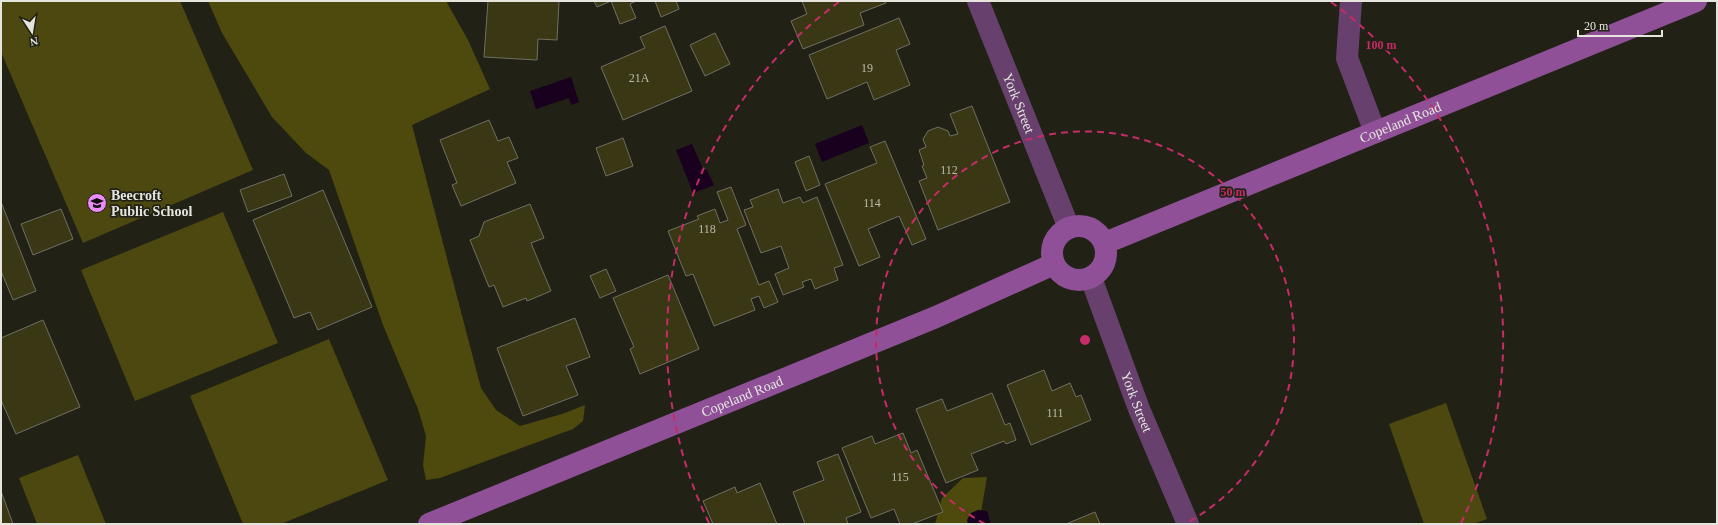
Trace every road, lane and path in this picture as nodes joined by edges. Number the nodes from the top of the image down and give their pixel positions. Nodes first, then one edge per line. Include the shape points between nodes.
1 (978, 1) edge
2 (1351, 1) edge
3 (1696, 1) edge
4 (1375, 132) junction
5 (1069, 228) junction
6 (1105, 243) junction
7 (1054, 264) junction
8 (1091, 278) junction
9 (429, 524) edge
10 (1188, 524) edge

1 - 5 street, York Street
2 - 4 street via 1347,58
3 - 4 main road, Copeland Road
4 - 6 main road, Copeland Road
5 - 6 main road via 1081,226 1093,229
5 - 7 main road via 1063,231 1054,243
6 - 8 main road via 1105,264 1102,270
7 - 8 main road via 1060,273 1069,279 1080,281
7 - 9 main road, Copeland Road via 936,317
8 - 10 street, York Street via 1139,409

